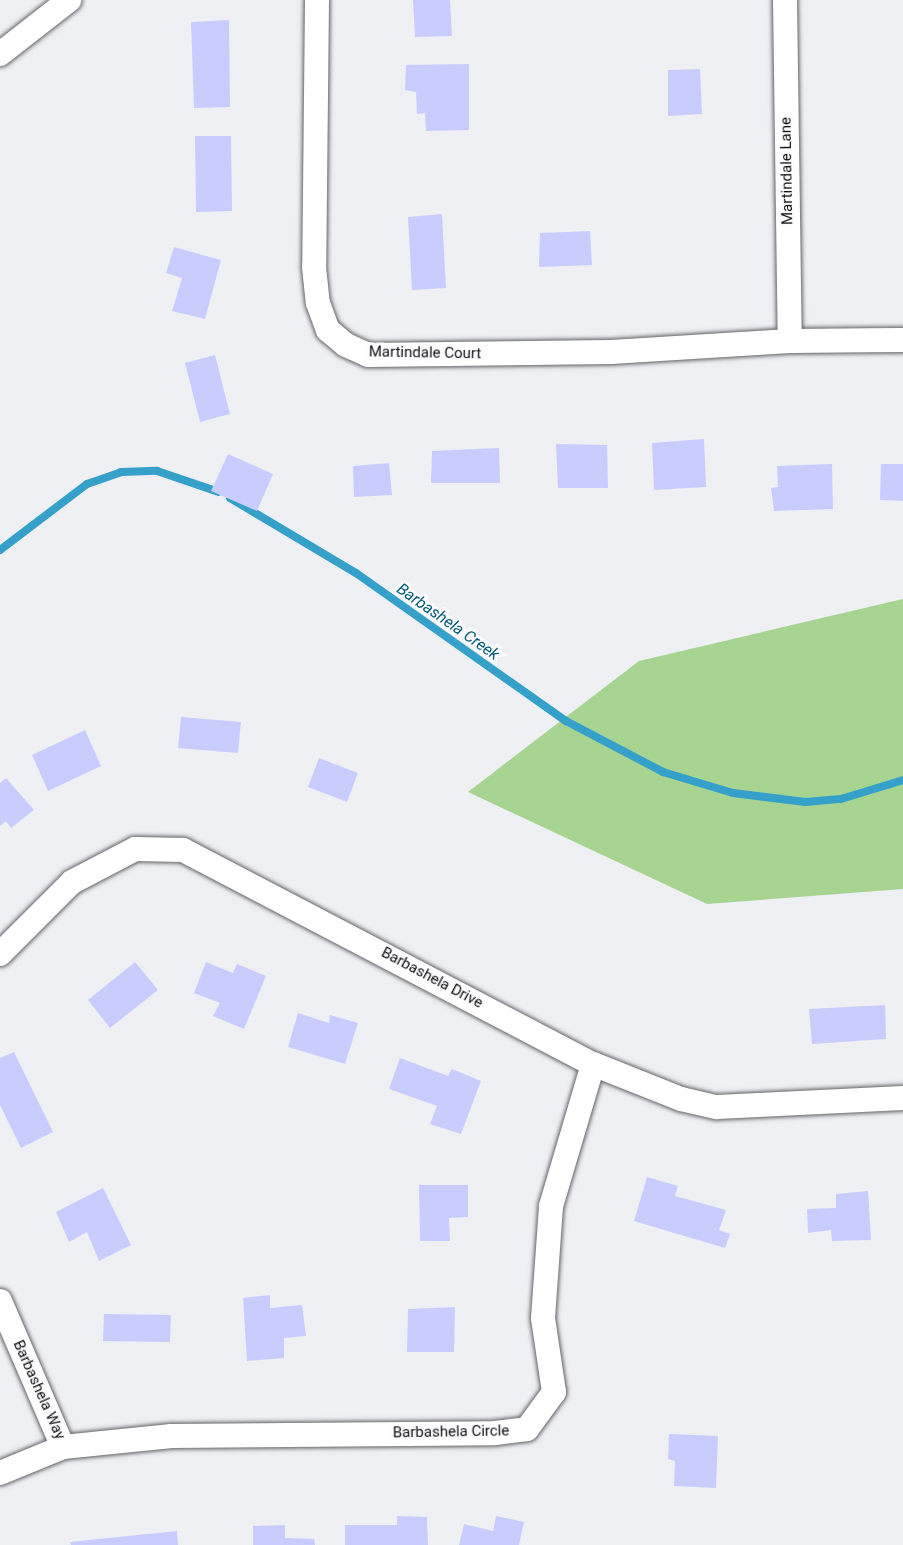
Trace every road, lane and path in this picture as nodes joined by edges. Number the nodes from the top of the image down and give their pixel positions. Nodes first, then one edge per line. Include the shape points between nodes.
1 (69, 0) edge
2 (317, 0) edge
3 (785, 0) edge
4 (0, 54) edge
5 (903, 340) edge
6 (790, 341) junction
7 (0, 954) edge
8 (593, 1064) junction
9 (903, 1098) edge
10 (0, 1301) edge
11 (63, 1446) junction
12 (0, 1473) edge

1 - 4 street
2 - 6 street, Martindale Court via 314,267 318,303 328,330 346,345 368,355 610,352
3 - 6 street, Martindale Lane
5 - 6 street, Martindale Court
7 - 8 street, Barbashela Drive via 72,882 135,849 183,850
8 - 9 street, Barbashela Drive via 681,1099 717,1107
8 - 11 street, Barbashela Circle via 551,1206 543,1318 554,1392 527,1429 495,1433 171,1436
10 - 11 street, Barbashela Way
11 - 12 street, Barbashela Circle

